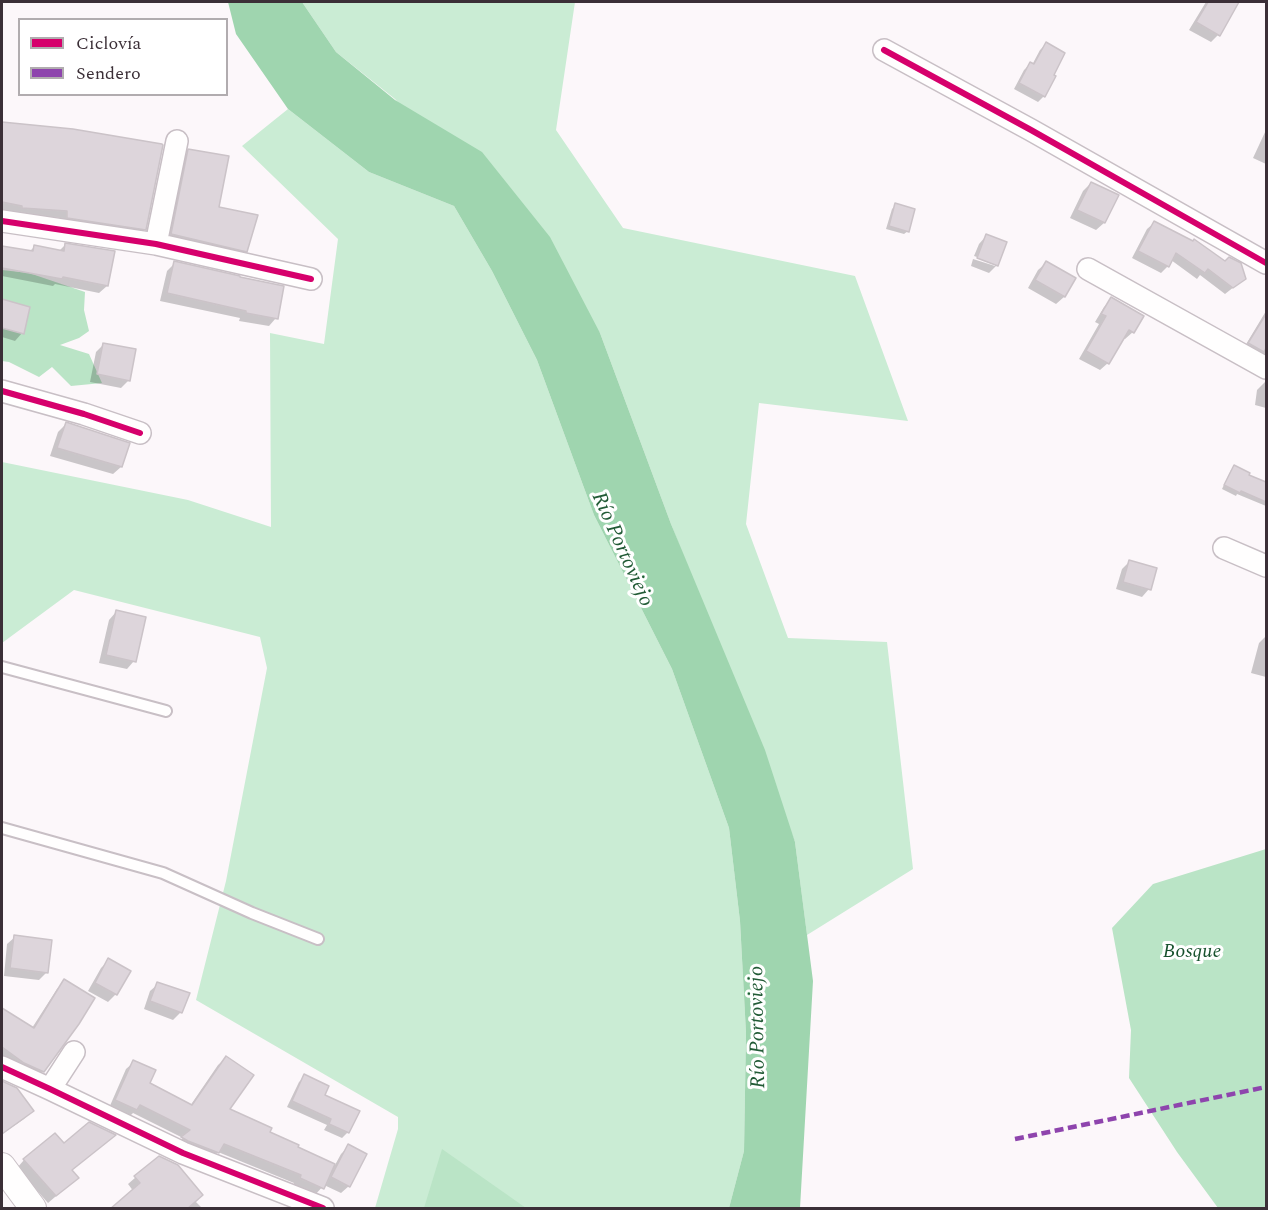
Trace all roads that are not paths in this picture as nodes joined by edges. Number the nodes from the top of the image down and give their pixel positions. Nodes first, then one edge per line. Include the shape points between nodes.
1 (884, 50) dead end
2 (177, 141) dead end
3 (2, 221) edge
4 (156, 244) junction
5 (1266, 263) edge
6 (1088, 269) dead end
7 (311, 279) dead end
8 (1266, 368) edge
9 (2, 391) edge
10 (140, 433) dead end
11 (1224, 548) dead end
12 (1266, 566) edge
13 (2, 667) edge
14 (166, 711) dead end
15 (2, 828) edge
16 (318, 939) dead end
17 (74, 1052) dead end
18 (2, 1067) edge
19 (50, 1089) junction
20 (2, 1166) edge
21 (33, 1209) edge
22 (323, 1209) edge

1 - 5 street
2 - 4 street
3 - 4 street
4 - 7 street
6 - 8 street
9 - 10 street
11 - 12 street
13 - 14 lane
15 - 16 lane via 163,873
17 - 19 street
18 - 19 street
19 - 22 street via 183,1153
20 - 21 street

